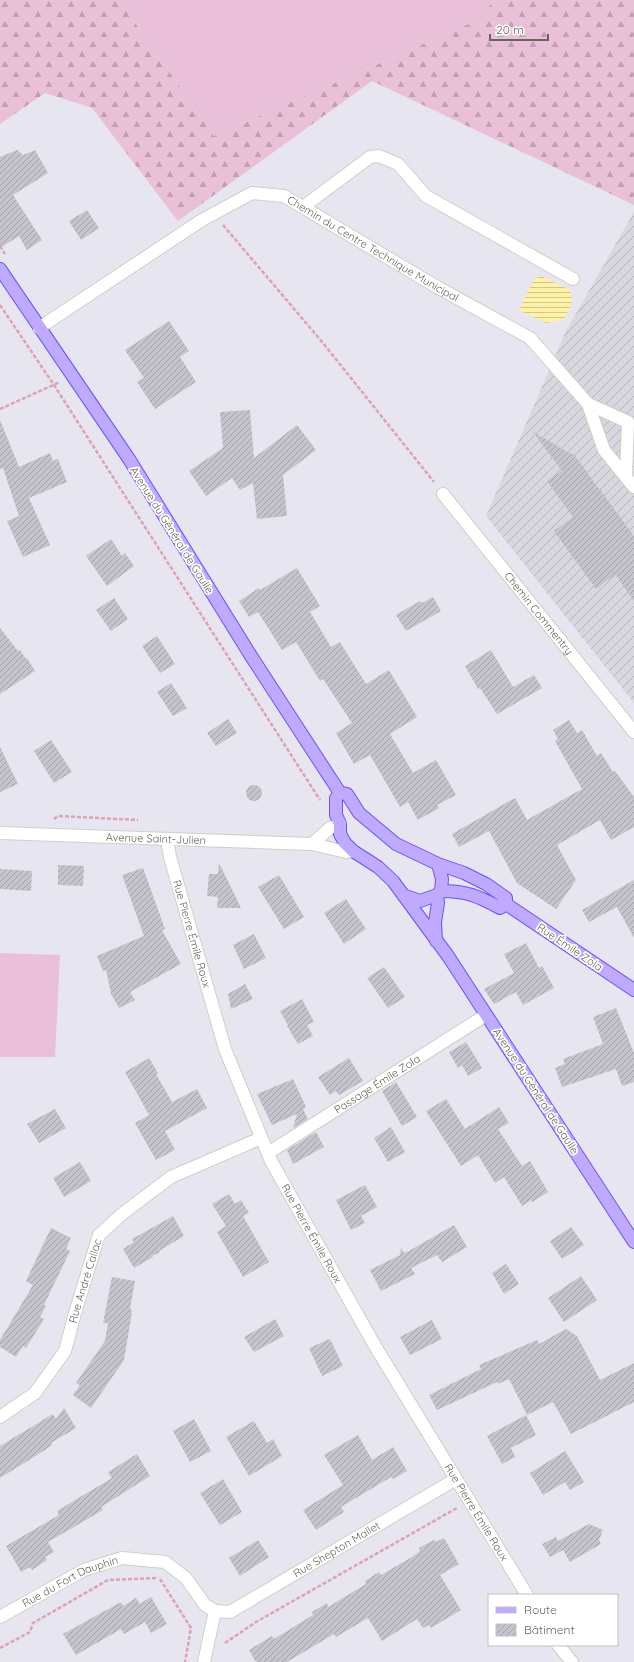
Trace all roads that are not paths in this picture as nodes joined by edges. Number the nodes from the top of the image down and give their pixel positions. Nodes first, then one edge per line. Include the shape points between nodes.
1 (303, 207) junction
2 (0, 269) edge
3 (573, 279) dead end
4 (40, 328) junction
5 (588, 404) junction
6 (626, 476) junction
7 (634, 486) edge
8 (443, 494) road end
9 (634, 732) edge
10 (340, 793) junction
11 (359, 813) junction
12 (340, 824) junction
13 (0, 833) edge
14 (167, 839) junction
15 (312, 844) junction
16 (353, 851) junction
17 (438, 864) junction
18 (439, 893) junction
19 (403, 895) junction
20 (506, 904) junction
21 (436, 941) junction
22 (634, 990) edge
23 (486, 1015) junction
24 (261, 1138) junction
25 (268, 1153) junction
26 (634, 1242) edge
27 (0, 1417) edge
28 (456, 1479) junction
29 (526, 1594) edge
30 (215, 1611) junction
31 (0, 1617) edge
32 (559, 1646) edge
33 (204, 1662) edge
34 (572, 1662) edge

1 - 3 street via 370,157 379,156 398,164 426,196
1 - 4 street, Chemin du Centre Technique Municipal via 284,196 252,193 202,220
1 - 5 street, Chemin du Centre Technique Municipal via 437,287 530,338
2 - 4 main road, Avenue du Général de Gaulle
4 - 10 main road, Avenue du Général de Gaulle via 129,460 250,656
5 - 6 street, Chemin du Centre Technique Municipal via 604,450
5 - 6 street via 628,422
6 - 7 street, Chemin du Centre Technique Municipal
8 - 9 street, Chemin Commentry
10 - 11 main road, Avenue du Général de Gaulle via 347,794
10 - 12 main road, Avenue du Général de Gaulle via 336,798 336,815
11 - 12 main road via 343,817
11 - 17 main road, Avenue du Général de Gaulle via 396,844
12 - 15 street via 330,828
12 - 16 main road, Avenue du Général de Gaulle via 340,834 344,843
13 - 14 street, Avenue Saint-Julien
14 - 15 street, Avenue Saint-Julien
14 - 24 street, Rue Pierre Émile Roux via 225,1049
15 - 16 street, Avenue Saint-Julien via 346,852
16 - 19 main road, Avenue du Général de Gaulle via 378,867
17 - 18 main road via 442,879
17 - 20 main road, Rue Émile Zola via 486,884 506,898
18 - 19 main road via 420,901
18 - 20 main road, Rue Émile Zola via 460,891 500,908
18 - 21 main road via 435,922
19 - 21 main road, Avenue du Général de Gaulle
20 - 22 main road, Rue Émile Zola
21 - 23 main road, Avenue du Général de Gaulle
23 - 25 street, Passage Émile Zola
23 - 26 main road, Avenue du Général de Gaulle
24 - 25 street, Rue Pierre Émile Roux
24 - 27 street, Rue André Callac via 171,1177 99,1235 66,1351 35,1392
25 - 28 street, Rue Pierre Émile Roux via 375,1346
28 - 29 street, Rue Pierre Émile Roux
28 - 30 street, Rue Shepton Mallet via 230,1612
30 - 31 street, Rue du Fort Dauphin via 206,1605 186,1578 165,1562 122,1558 84,1570
30 - 33 street
32 - 34 street

